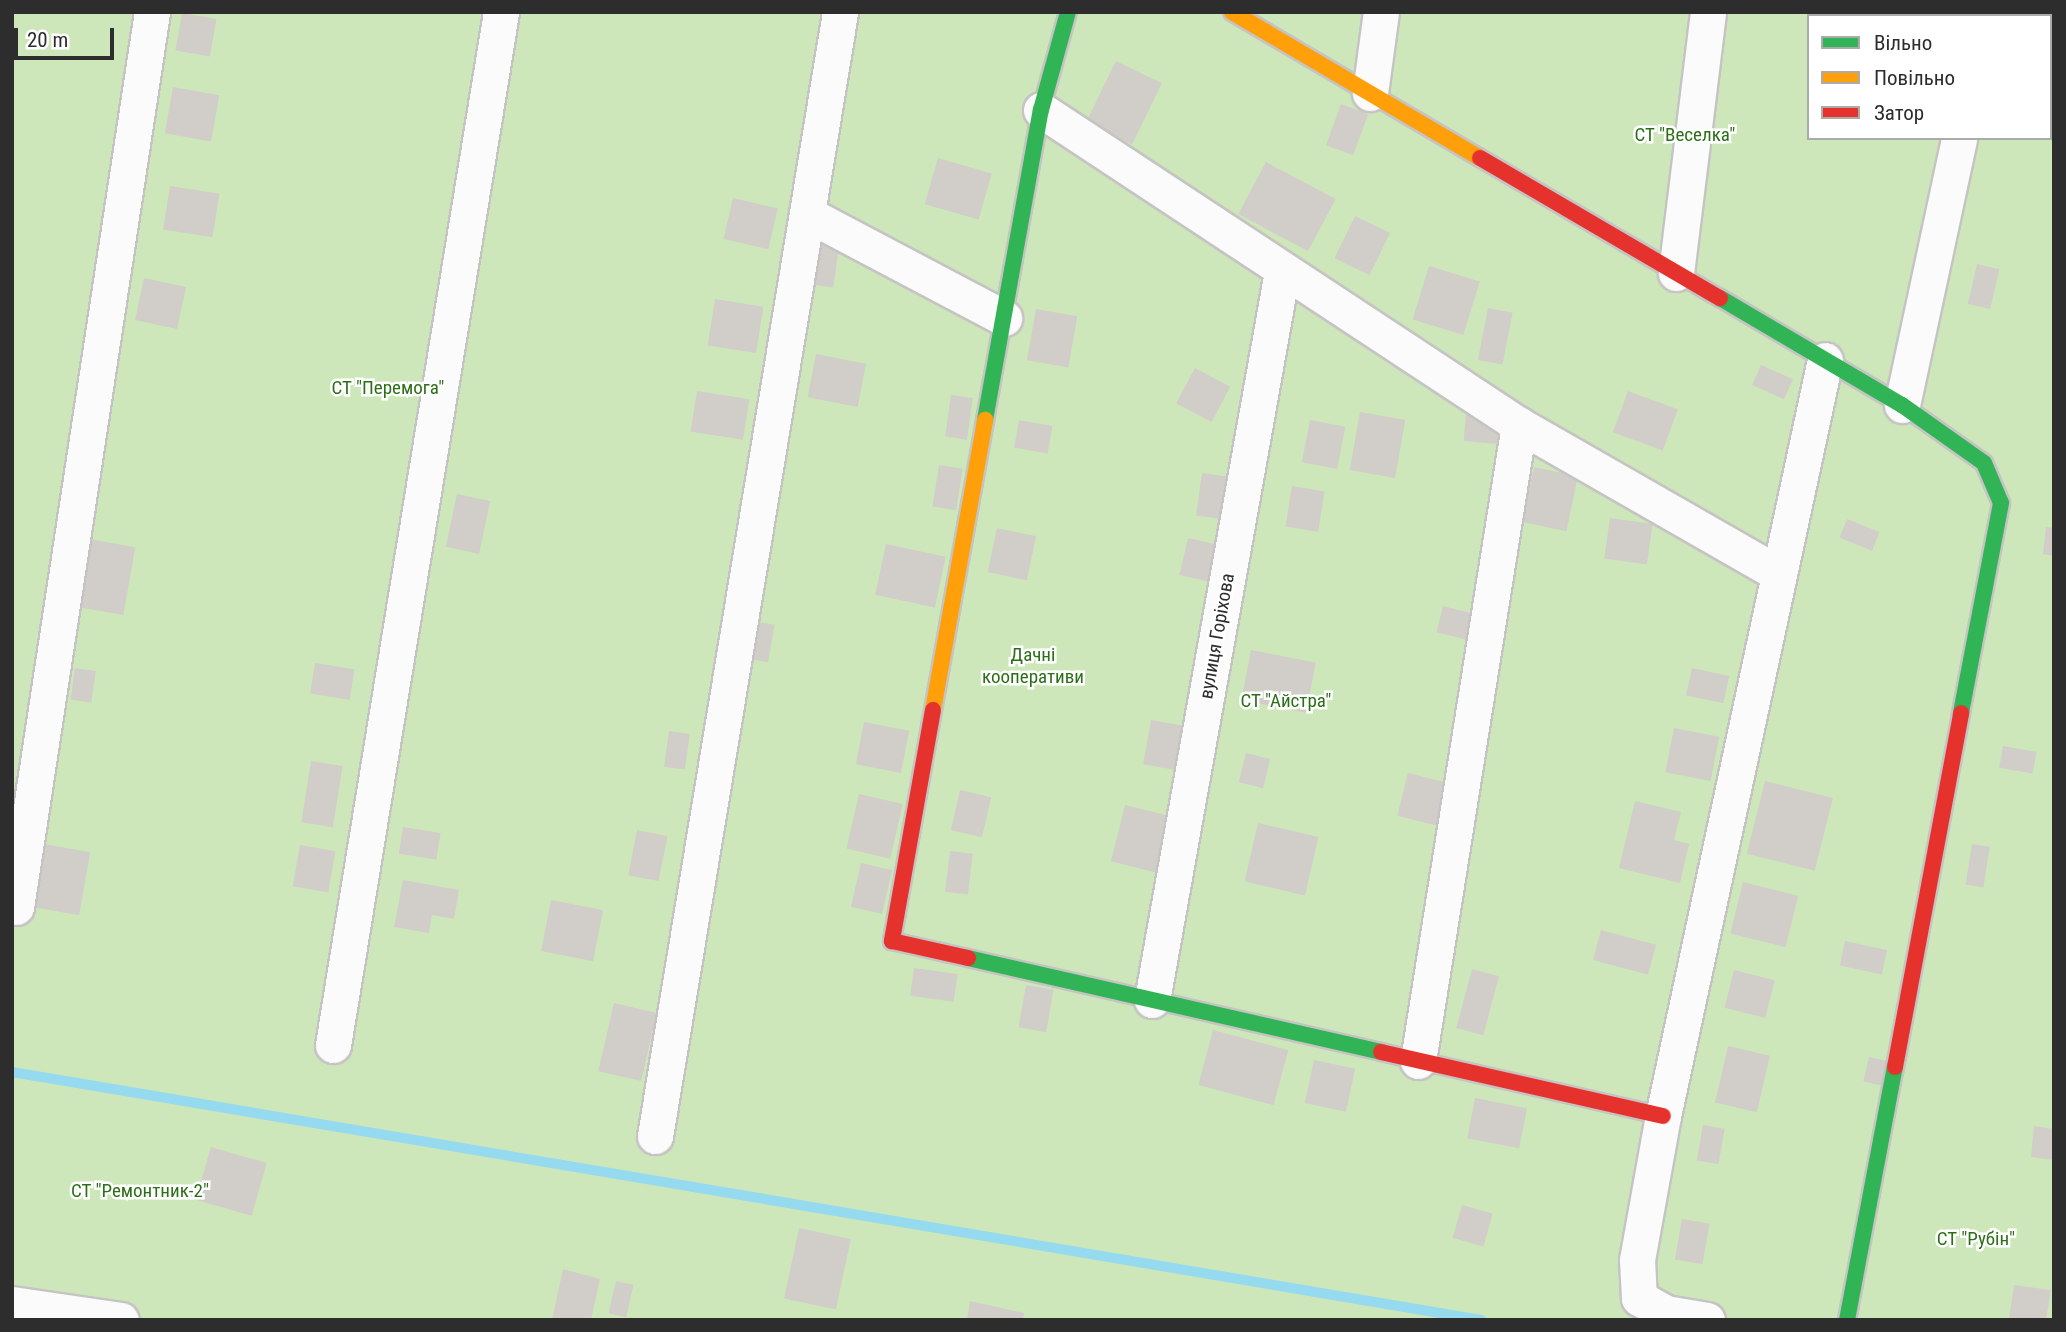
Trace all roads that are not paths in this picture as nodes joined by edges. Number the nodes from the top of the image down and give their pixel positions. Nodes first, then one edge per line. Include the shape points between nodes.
1 (152, 12) edge
2 (501, 12) edge
3 (840, 12) edge
4 (1068, 12) edge
5 (1232, 12) edge
6 (1381, 12) edge
7 (1708, 12) edge
8 (1370, 93) junction
9 (1041, 110) junction
10 (1959, 140) edge
11 (807, 214) junction
12 (1282, 272) junction
13 (1676, 272) junction
14 (1004, 318) junction
15 (1825, 360) junction
16 (1902, 405) junction
17 (1519, 425) junction
18 (1776, 572) junction
19 (16, 907) dead end
20 (1153, 1000) junction
21 (333, 1045) dead end
22 (1418, 1061) junction
23 (1663, 1116) junction
24 (655, 1136) dead end
25 (12, 1304) edge
26 (121, 1320) edge
27 (1707, 1320) edge
28 (1847, 1320) edge

1 - 19 street
2 - 21 street
3 - 11 street
4 - 9 street
5 - 8 street
6 - 8 street
7 - 13 street
8 - 13 street
9 - 12 street
9 - 14 street
10 - 16 street
11 - 14 street
11 - 24 street
12 - 17 street
12 - 20 street, вулиця Горіхова
13 - 15 street
14 - 20 street via 892,941
15 - 16 street
15 - 18 street
16 - 28 street via 1984,463 2000,503
17 - 18 street
17 - 22 street
18 - 23 street
20 - 22 street
22 - 23 street
23 - 27 street via 1637,1260 1639,1298 1666,1313
25 - 26 street

